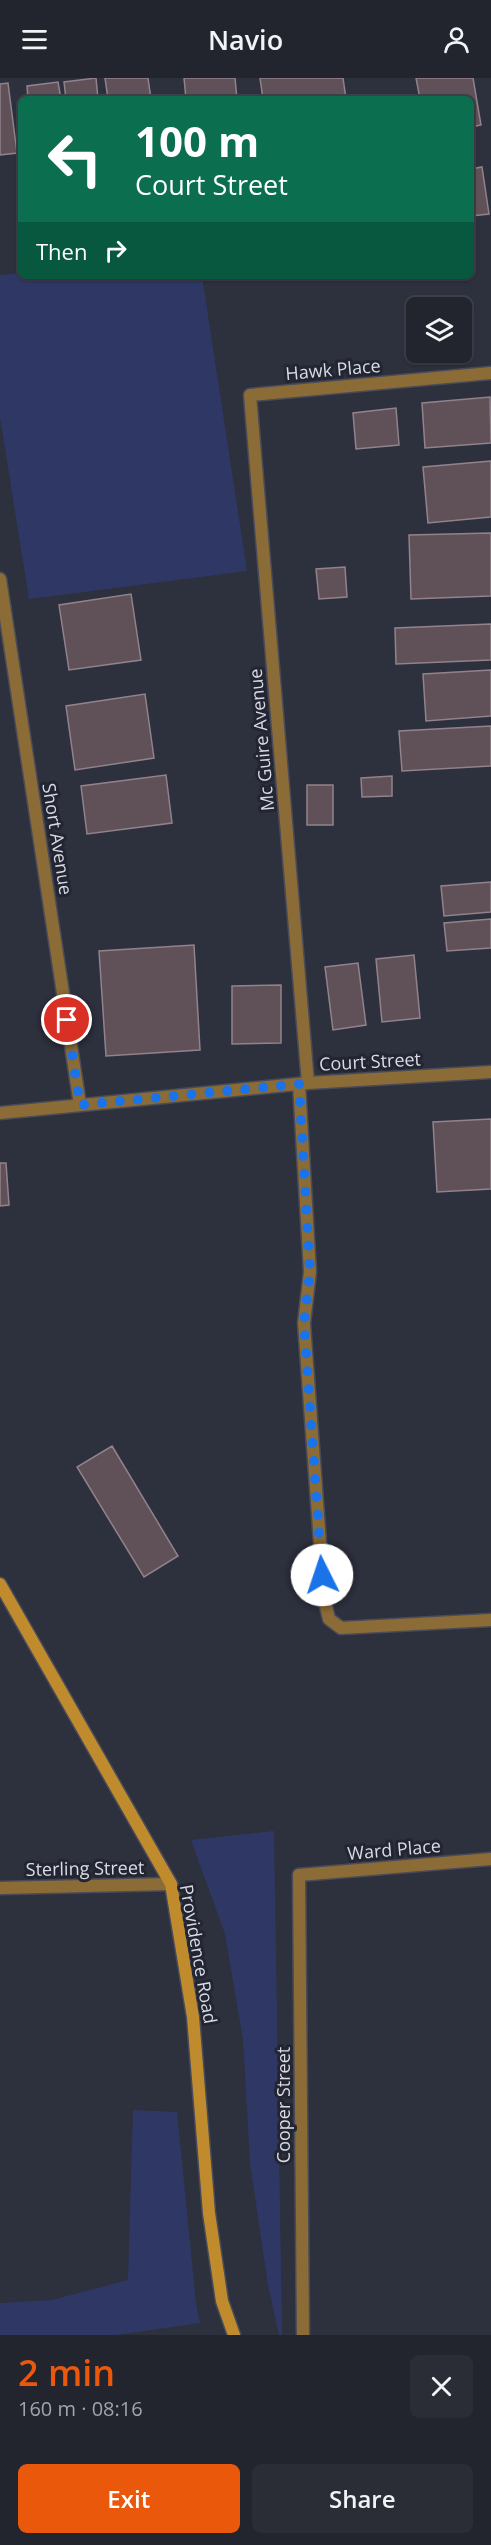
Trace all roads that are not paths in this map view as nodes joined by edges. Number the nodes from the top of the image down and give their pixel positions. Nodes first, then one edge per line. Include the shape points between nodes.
1 (491, 373) edge
2 (250, 395) joint
3 (0, 579) edge
4 (491, 1072) edge
5 (304, 1083) junction
6 (80, 1105) junction
7 (0, 1113) edge
8 (0, 1584) edge
9 (491, 1620) edge
10 (491, 1858) edge
11 (299, 1875) joint
12 (171, 1884) junction
13 (0, 1888) edge
14 (234, 2335) edge
15 (303, 2335) edge

1 - 2 street, Hawk Place
2 - 5 street, Mc Guire Avenue
3 - 6 street, Short Avenue
4 - 5 street, Court Street
5 - 6 street, Court Street
5 - 9 street, Mc Guire Avenue via 310,1272 304,1323 324,1598 329,1619 340,1628
6 - 7 street, Court Street
8 - 12 main road, Providence Road
10 - 11 street, Ward Place
11 - 15 street, Cooper Street
12 - 13 street, Sterling Street
12 - 14 main road, Providence Road via 193,2017 211,2224 222,2301

